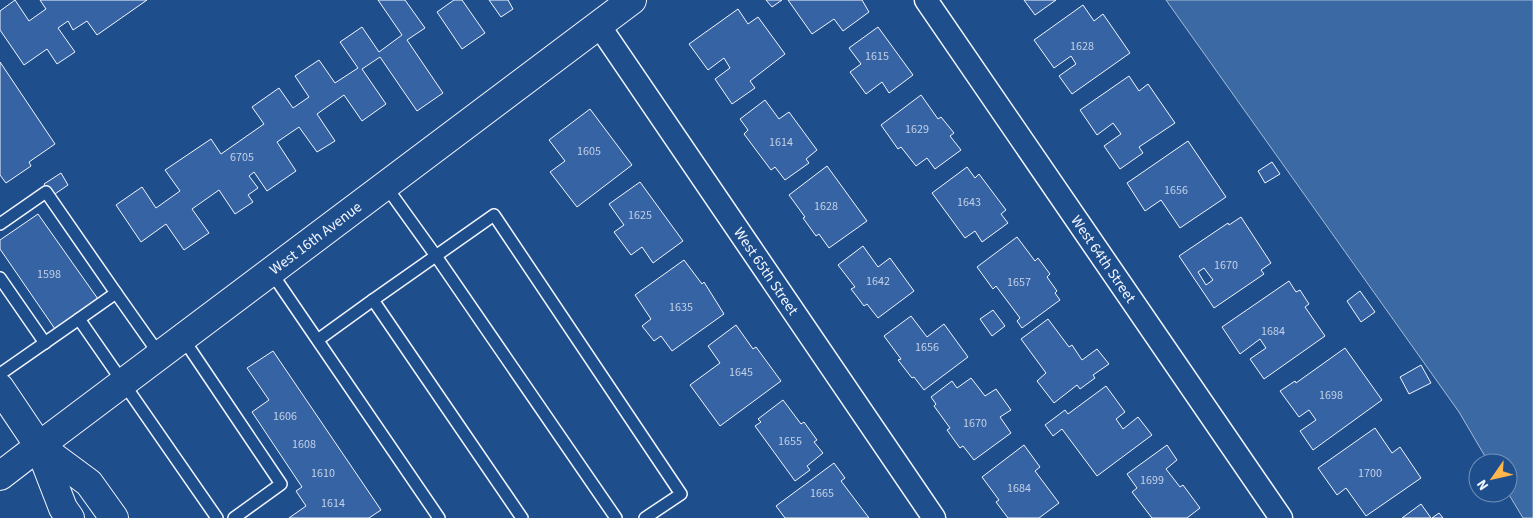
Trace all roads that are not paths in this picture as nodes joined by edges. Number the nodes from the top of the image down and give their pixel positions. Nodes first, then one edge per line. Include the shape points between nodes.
1 (632, 0) edge
2 (926, 0) edge
3 (598, 24) junction
4 (385, 184) junction
5 (0, 224) edge
6 (436, 256) junction
7 (270, 271) junction
8 (0, 278) edge
9 (116, 293) junction
10 (373, 300) junction
11 (79, 319) junction
12 (182, 337) junction
13 (319, 339) junction
14 (45, 343) junction
15 (159, 354) junction
16 (0, 374) edge
17 (123, 382) junction
18 (0, 388) edge
19 (39, 446) junction
20 (0, 476) edge
21 (70, 518) edge
22 (114, 518) edge
23 (217, 518) edge
24 (234, 518) edge
25 (440, 518) edge
26 (522, 518) edge
27 (616, 518) edge
28 (646, 518) edge
29 (934, 518) edge
30 (1281, 518) edge

1 - 3 main road, West 16th Avenue
2 - 30 street, West 64th Street
3 - 4 main road, West 16th Avenue
3 - 29 street, West 65th Street
4 - 6 lane
4 - 7 main road, West 16th Avenue
5 - 9 lane via 46,192
6 - 10 lane
6 - 27 lane
6 - 28 lane via 494,216 681,494
7 - 12 main road, West 16th Avenue
7 - 13 lane
8 - 14 lane
9 - 11 lane
9 - 15 lane
10 - 13 lane
10 - 26 lane
11 - 14 lane
11 - 17 lane
12 - 15 main road, West 16th Avenue
12 - 24 lane via 281,484
13 - 25 lane
14 - 16 lane
15 - 17 main road, West 16th Avenue
17 - 19 main road, West 16th Avenue
17 - 23 lane
18 - 19 main road
19 - 20 main road, West 16th Avenue
19 - 21 main road
19 - 22 main road via 89,483

